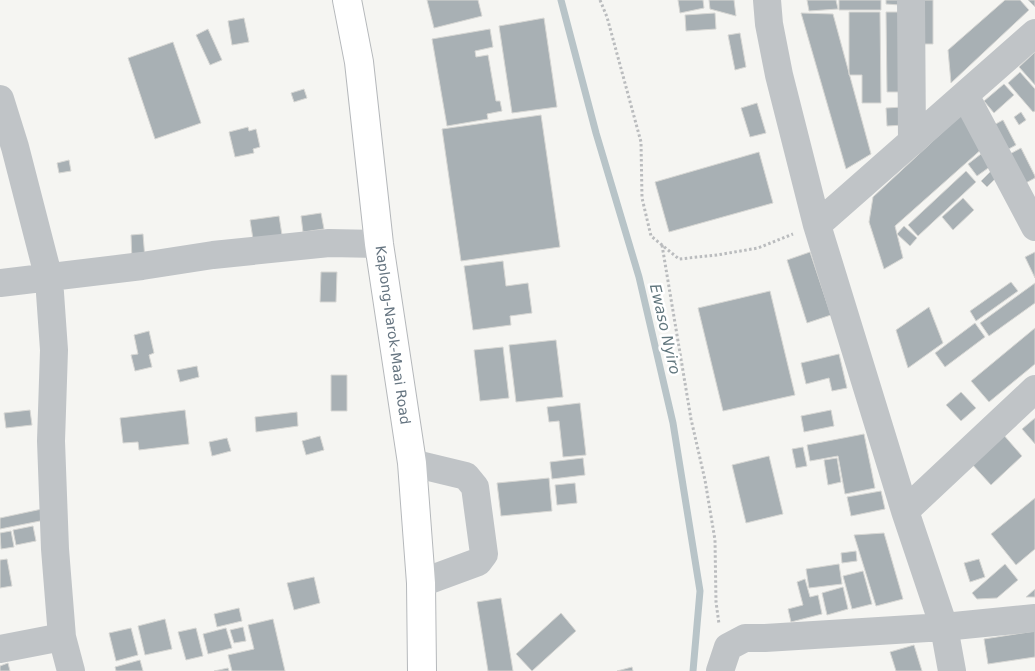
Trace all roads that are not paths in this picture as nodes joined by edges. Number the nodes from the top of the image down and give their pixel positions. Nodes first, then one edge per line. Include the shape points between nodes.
1 (347, 0) edge
2 (768, 0) edge
3 (911, 0) edge
4 (1035, 33) edge
5 (965, 95) junction
6 (0, 99) edge
7 (912, 142) junction
8 (1033, 220) edge
9 (817, 225) junction
10 (380, 244) junction
11 (49, 278) junction
12 (0, 283) edge
13 (1035, 389) edge
14 (412, 463) junction
15 (905, 511) junction
16 (421, 583) junction
17 (1035, 618) edge
18 (944, 627) junction
19 (62, 636) junction
20 (0, 649) edge
21 (724, 659) edge
22 (71, 671) edge
23 (422, 671) edge
24 (952, 671) edge

1 - 10 highway, Kaplong-Narok-Maai Road via 359,62
2 - 9 street via 779,75
3 - 7 street
4 - 5 street
5 - 7 street
5 - 8 street
6 - 11 street
7 - 9 street
9 - 15 street
10 - 11 street via 329,243
10 - 14 highway, Kaplong-Narok-Maai Road
11 - 12 street
11 - 19 street via 54,350 51,441
13 - 15 street
14 - 16 highway, Kaplong-Narok-Maai Road
14 - 16 street via 466,476 475,487 484,554 478,562
15 - 18 street
16 - 23 highway, Kaplong-Narok-Maai Road
17 - 18 street
18 - 21 street via 745,638
18 - 24 street
19 - 20 street
19 - 22 street

